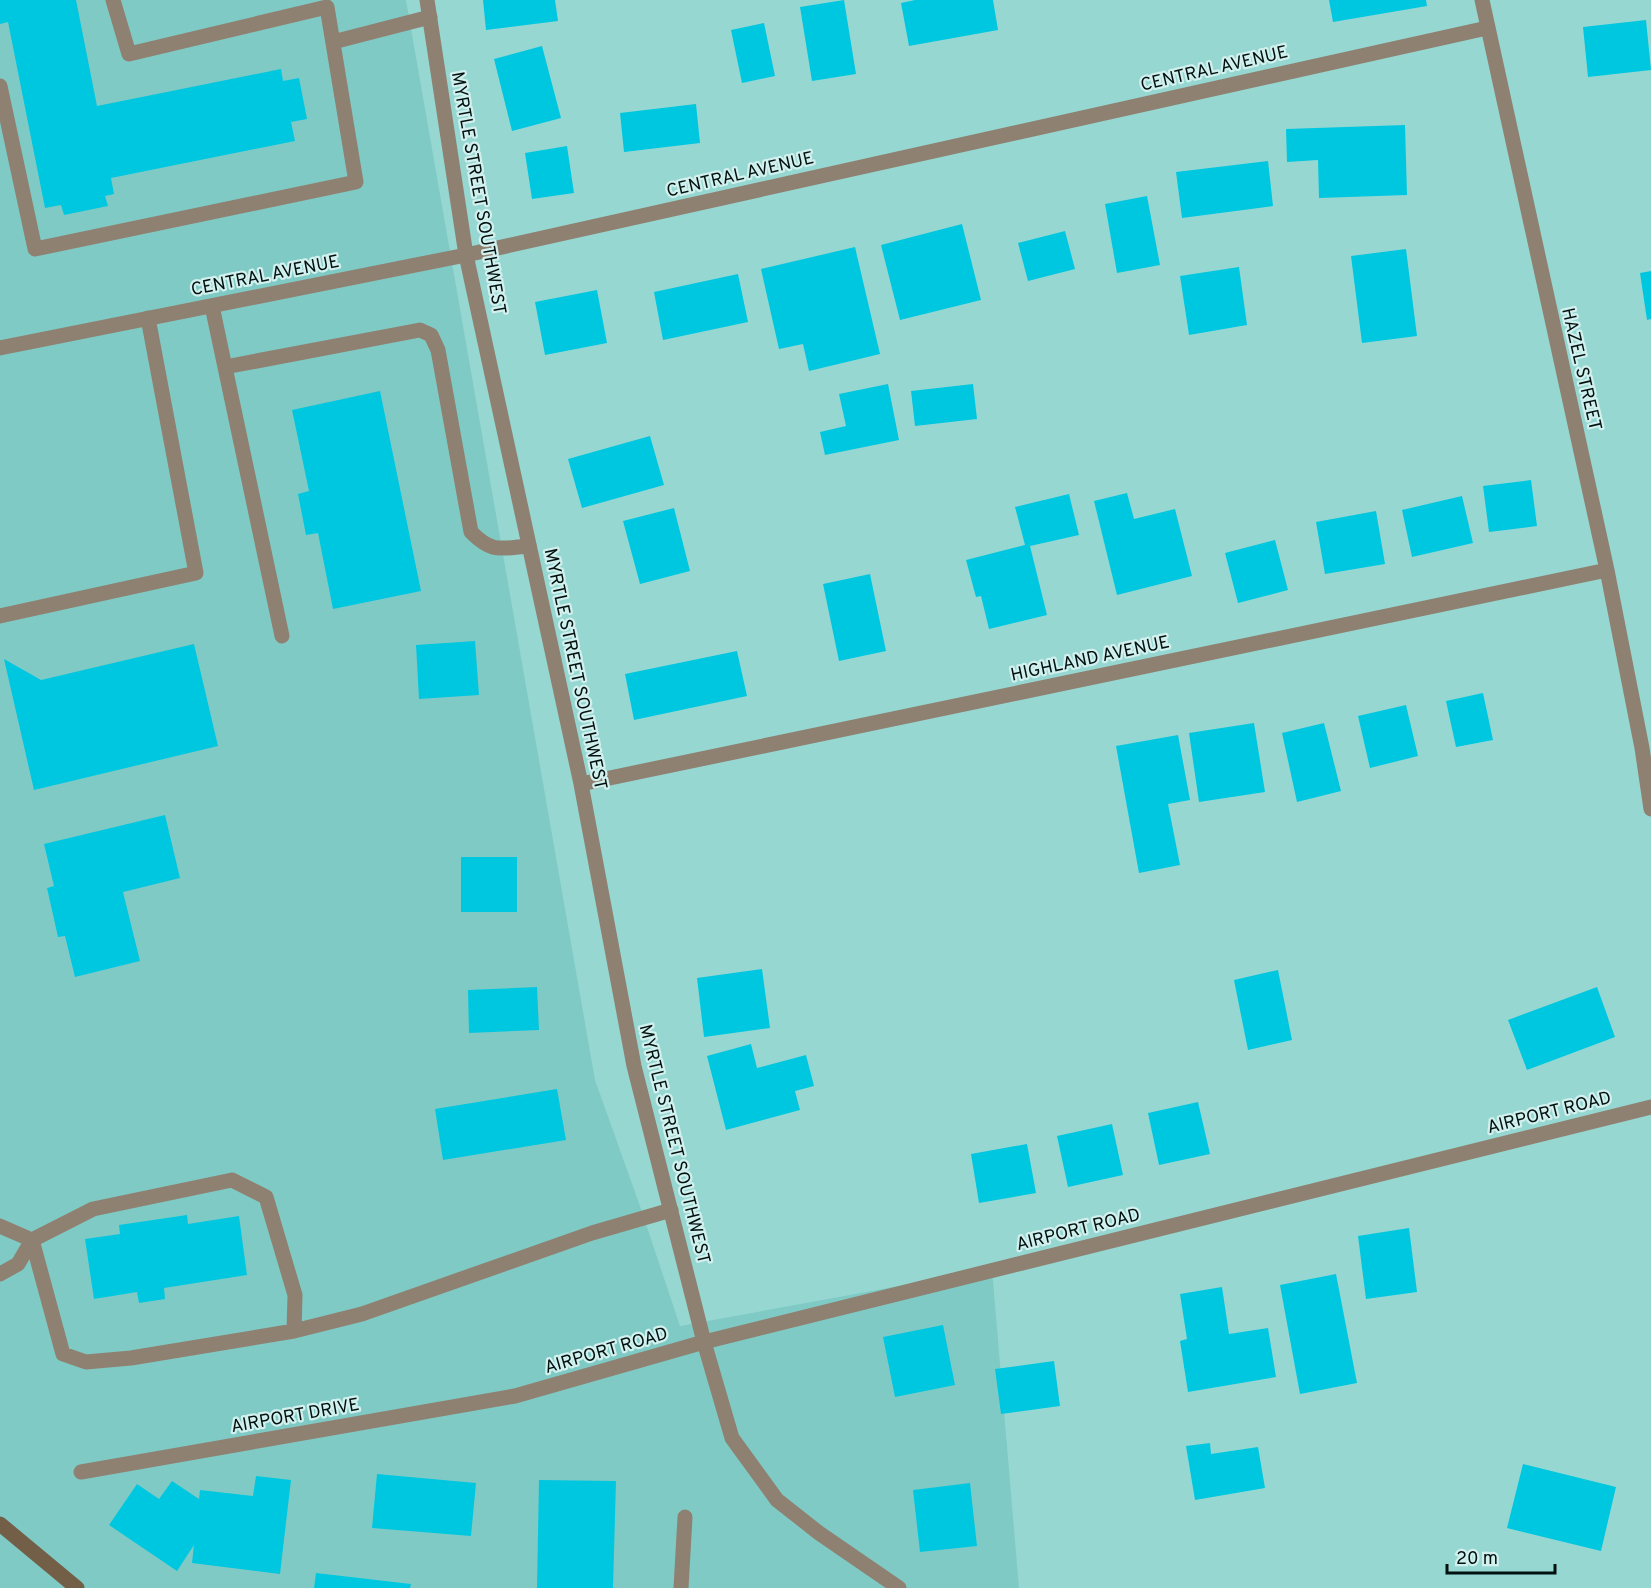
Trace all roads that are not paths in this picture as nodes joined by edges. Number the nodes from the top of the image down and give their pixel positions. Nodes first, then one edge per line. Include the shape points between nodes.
1 (113, 0) edge
2 (427, 0) edge
3 (1482, 0) edge
4 (430, 18) junction
5 (1486, 28) junction
6 (333, 42) junction
7 (0, 86) edge
8 (466, 255) junction
9 (212, 306) junction
10 (148, 318) junction
11 (0, 348) edge
12 (225, 367) junction
13 (530, 546) junction
14 (1607, 570) junction
15 (0, 616) edge
16 (282, 636) dead end
17 (1646, 747) edge
18 (581, 784) junction
19 (1651, 809) edge
20 (1651, 1107) edge
21 (671, 1210) junction
22 (0, 1226) edge
23 (32, 1240) junction
24 (0, 1274) edge
25 (294, 1331) junction
26 (704, 1342) junction
27 (516, 1396) joint
28 (81, 1472) dead end
29 (685, 1516) dead end
30 (0, 1524) edge
31 (77, 1588) edge
32 (681, 1588) edge
33 (899, 1588) edge

1 - 6 street via 129,54 327,7
2 - 4 street, MYRTLE STREET SOUTHWEST
3 - 5 street, HAZEL STREET
4 - 6 street
4 - 8 street, MYRTLE STREET SOUTHWEST
5 - 8 street, CENTRAL AVENUE
5 - 14 street, HAZEL STREET
6 - 7 street via 356,182 35,249
8 - 9 street, CENTRAL AVENUE
8 - 13 street, MYRTLE STREET SOUTHWEST
9 - 10 street, CENTRAL AVENUE
9 - 12 street
10 - 11 street, CENTRAL AVENUE
10 - 15 street via 196,573
12 - 13 street via 420,330 431,335 438,350 471,532 495,549
12 - 16 street
13 - 18 street, MYRTLE STREET SOUTHWEST
14 - 17 street, HAZEL STREET
14 - 18 street, HIGHLAND AVENUE
17 - 19 street, HAZEL STREET
18 - 21 street, MYRTLE STREET SOUTHWEST via 634,1066
20 - 26 street, AIRPORT ROAD
21 - 25 street via 592,1233 362,1314
21 - 26 street, MYRTLE STREET SOUTHWEST
22 - 23 street
23 - 24 street via 18,1264
23 - 25 street via 63,1354 86,1362 131,1359
23 - 25 street via 93,1209 232,1180 266,1197 295,1295
26 - 27 street, AIRPORT ROAD
26 - 33 street, MYRTLE STREET SOUTHWEST via 732,1438 777,1500
27 - 28 street, AIRPORT DRIVE
29 - 32 street
30 - 31 main road

